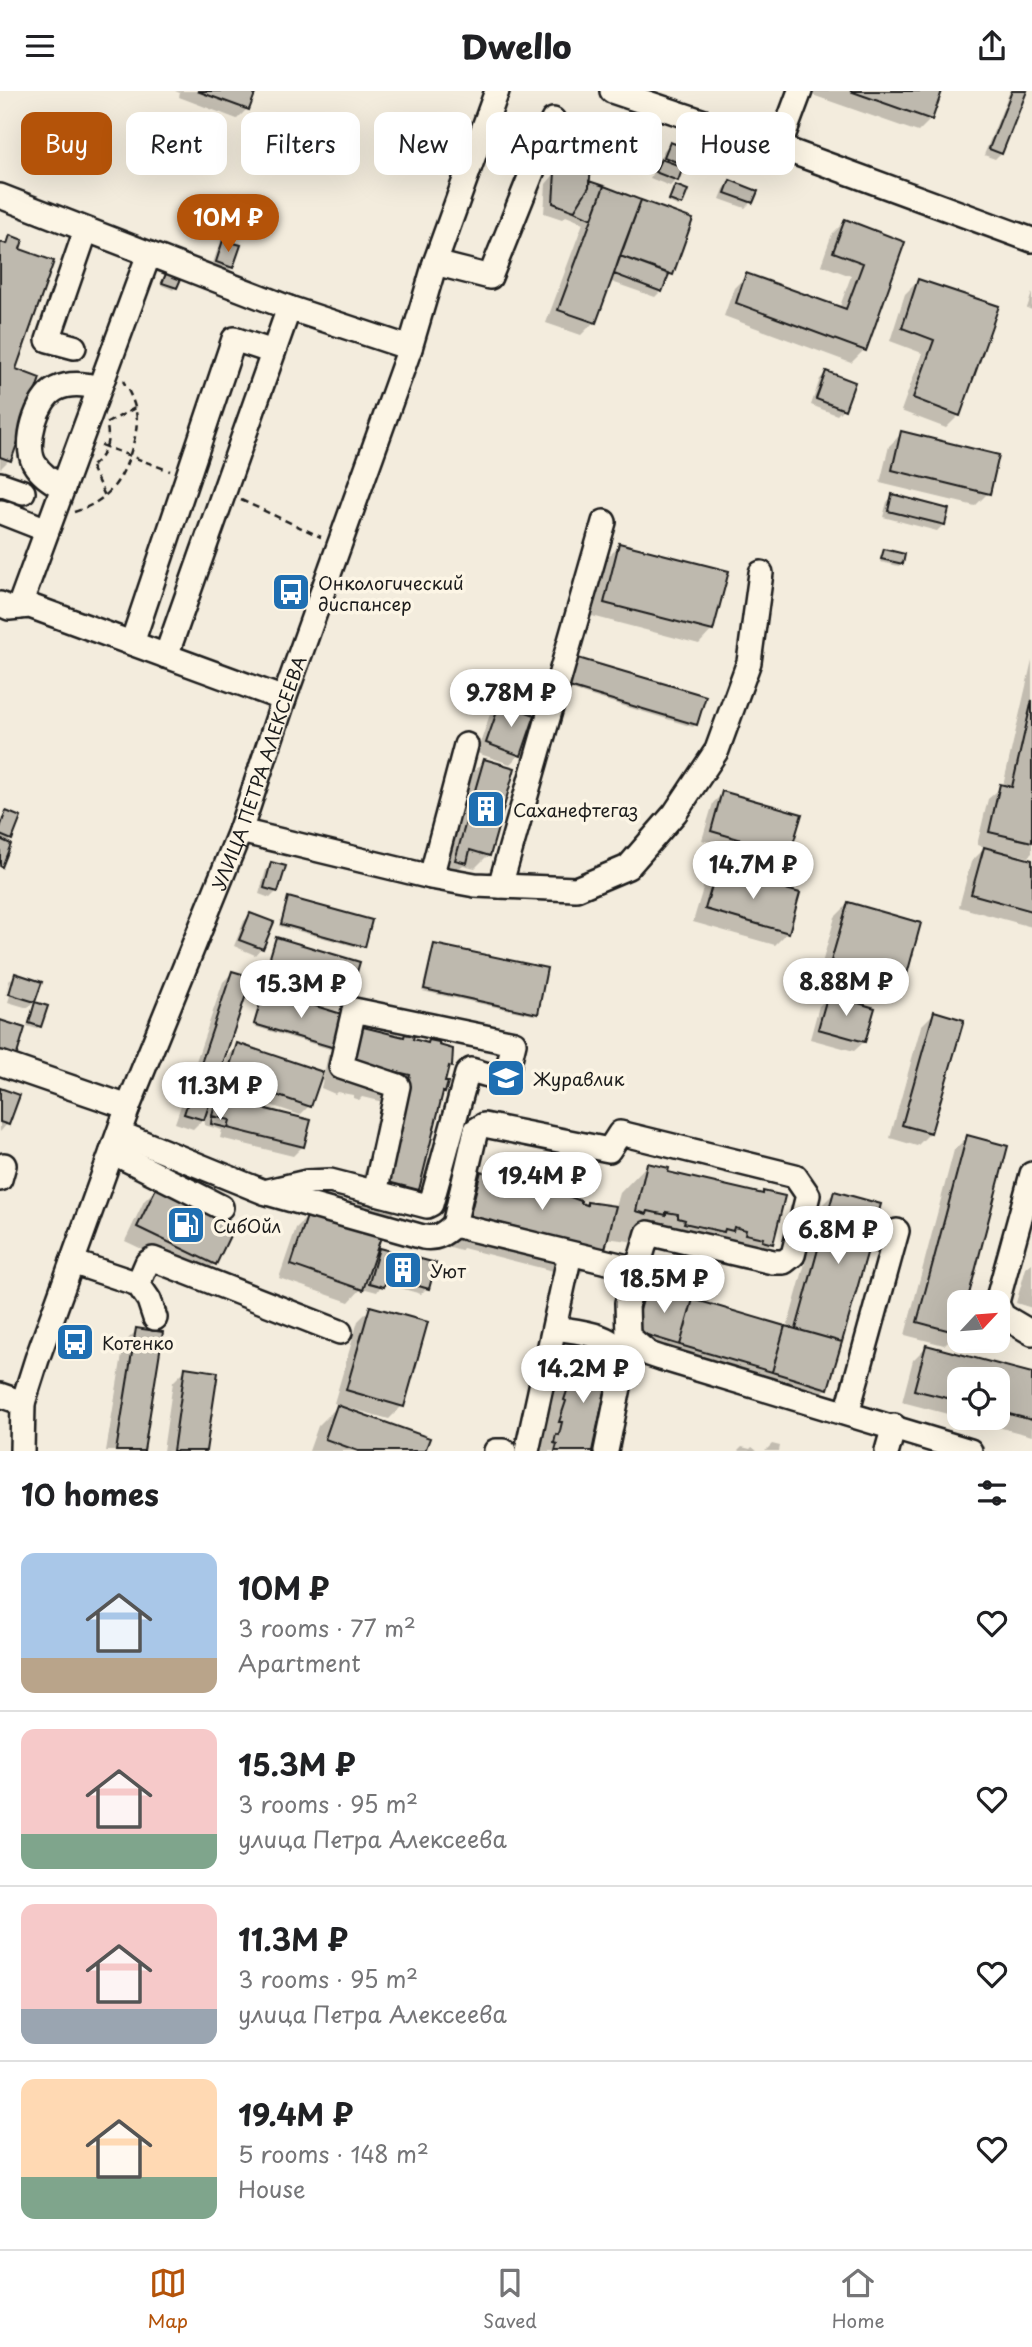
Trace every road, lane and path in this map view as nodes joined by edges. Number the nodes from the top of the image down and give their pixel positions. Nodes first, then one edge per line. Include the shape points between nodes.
1 (612, 91) edge
2 (800, 91) edge
3 (497, 92) edge
4 (676, 112) edge
5 (792, 112) edge
6 (795, 153) edge
7 (531, 175) edge
8 (0, 196) edge
9 (86, 230) junction
10 (1032, 240) edge
11 (149, 254) junction
12 (435, 263) junction
13 (289, 308) junction
14 (74, 347) dead end
15 (410, 348) junction
16 (273, 352) junction
17 (108, 365) junction
18 (99, 388) junction
19 (135, 408) junction
20 (107, 423) dead end
21 (91, 467) dead end
22 (0, 484) edge
23 (63, 488) junction
24 (23, 492) dead end
25 (105, 496) junction
26 (1, 512) edge
27 (51, 521) junction
28 (604, 521) dead end
29 (761, 573) dead end
30 (0, 590) edge
31 (14, 603) edge
32 (132, 643) junction
33 (166, 656) junction
34 (284, 699) junction
35 (466, 745) dead end
36 (240, 831) junction
37 (430, 877) junction
38 (500, 886) junction
39 (0, 1063) edge
40 (128, 1107) junction
41 (116, 1143) junction
42 (1032, 1174) edge
43 (264, 1192) junction
44 (375, 1193) junction
45 (221, 1207) dead end
46 (454, 1225) junction
47 (897, 1231) dead end
48 (570, 1254) junction
49 (72, 1262) junction
50 (636, 1269) junction
51 (138, 1284) junction
52 (1001, 1290) edge
53 (155, 1318) dead end
54 (1010, 1320) edge
55 (555, 1328) junction
56 (340, 1332) dead end
57 (1032, 1333) edge
58 (0, 1395) edge
59 (23, 1403) junction
60 (848, 1413) junction
61 (894, 1426) junction
62 (22, 1451) edge
63 (496, 1451) edge
64 (504, 1451) edge
65 (527, 1451) edge
66 (607, 1451) edge
67 (887, 1451) edge
68 (970, 1451) edge

1 - 4 street
2 - 5 street
3 - 12 street, УЛИЦА ПЕТРА АЛЕКСЕЕВА
6 - 10 street
7 - 12 street via 490,278
8 - 9 street
9 - 11 street
9 - 14 street via 48,340
11 - 13 street
11 - 17 street
12 - 15 street, УЛИЦА ПЕТРА АЛЕКСЕЕВА
13 - 15 street
13 - 16 street
15 - 34 street, УЛИЦА ПЕТРА АЛЕКСЕЕВА
16 - 32 street via 234,339
16 - 33 street
17 - 18 street
17 - 19 path via 120,374
18 - 23 street
18 - 23 street via 74,384 54,389 42,401 32,428 33,461 46,478
19 - 20 path
19 - 25 path via 130,456 123,475
21 - 25 path
22 - 24 street
23 - 27 street
25 - 27 path
26 - 27 street
27 - 31 street
28 - 38 street
29 - 38 street via 749,662 717,750 676,813 628,867 576,889
30 - 31 street
31 - 32 street
32 - 33 street
33 - 34 street
34 - 36 street, УЛИЦА ПЕТРА АЛЕКСЕЕВА
35 - 37 street
36 - 37 street
36 - 40 street, УЛИЦА ПЕТРА АЛЕКСЕЕВА
37 - 38 street
39 - 40 street
40 - 41 street, УЛИЦА ПЕТРА АЛЕКСЕЕВА
41 - 43 street
41 - 45 street
41 - 49 street, УЛИЦА ПЕТРА АЛЕКСЕЕВА
42 - 52 street
43 - 44 street via 330,1181
43 - 46 street via 423,1237 434,1238
44 - 44 street via 398,1086 341,1067 354,1010 514,1043 505,1080 469,1071 431,1204
46 - 48 street
46 - 50 street via 477,1130 484,1125 609,1150 620,1133 795,1176 808,1195 793,1255 784,1262 648,1233
47 - 60 street
48 - 50 street
48 - 55 street
49 - 51 street
49 - 59 street, УЛИЦА ПЕТРА АЛЕКСЕЕВА
50 - 60 street via 626,1303 628,1336 649,1354
51 - 53 street
51 - 56 street via 153,1259
54 - 57 street
55 - 65 street
55 - 66 street via 601,1336 623,1353
58 - 59 street
59 - 62 street, УЛИЦА ПЕТРА АЛЕКСЕЕВА
60 - 61 street
61 - 67 street
61 - 68 street
63 - 64 street

